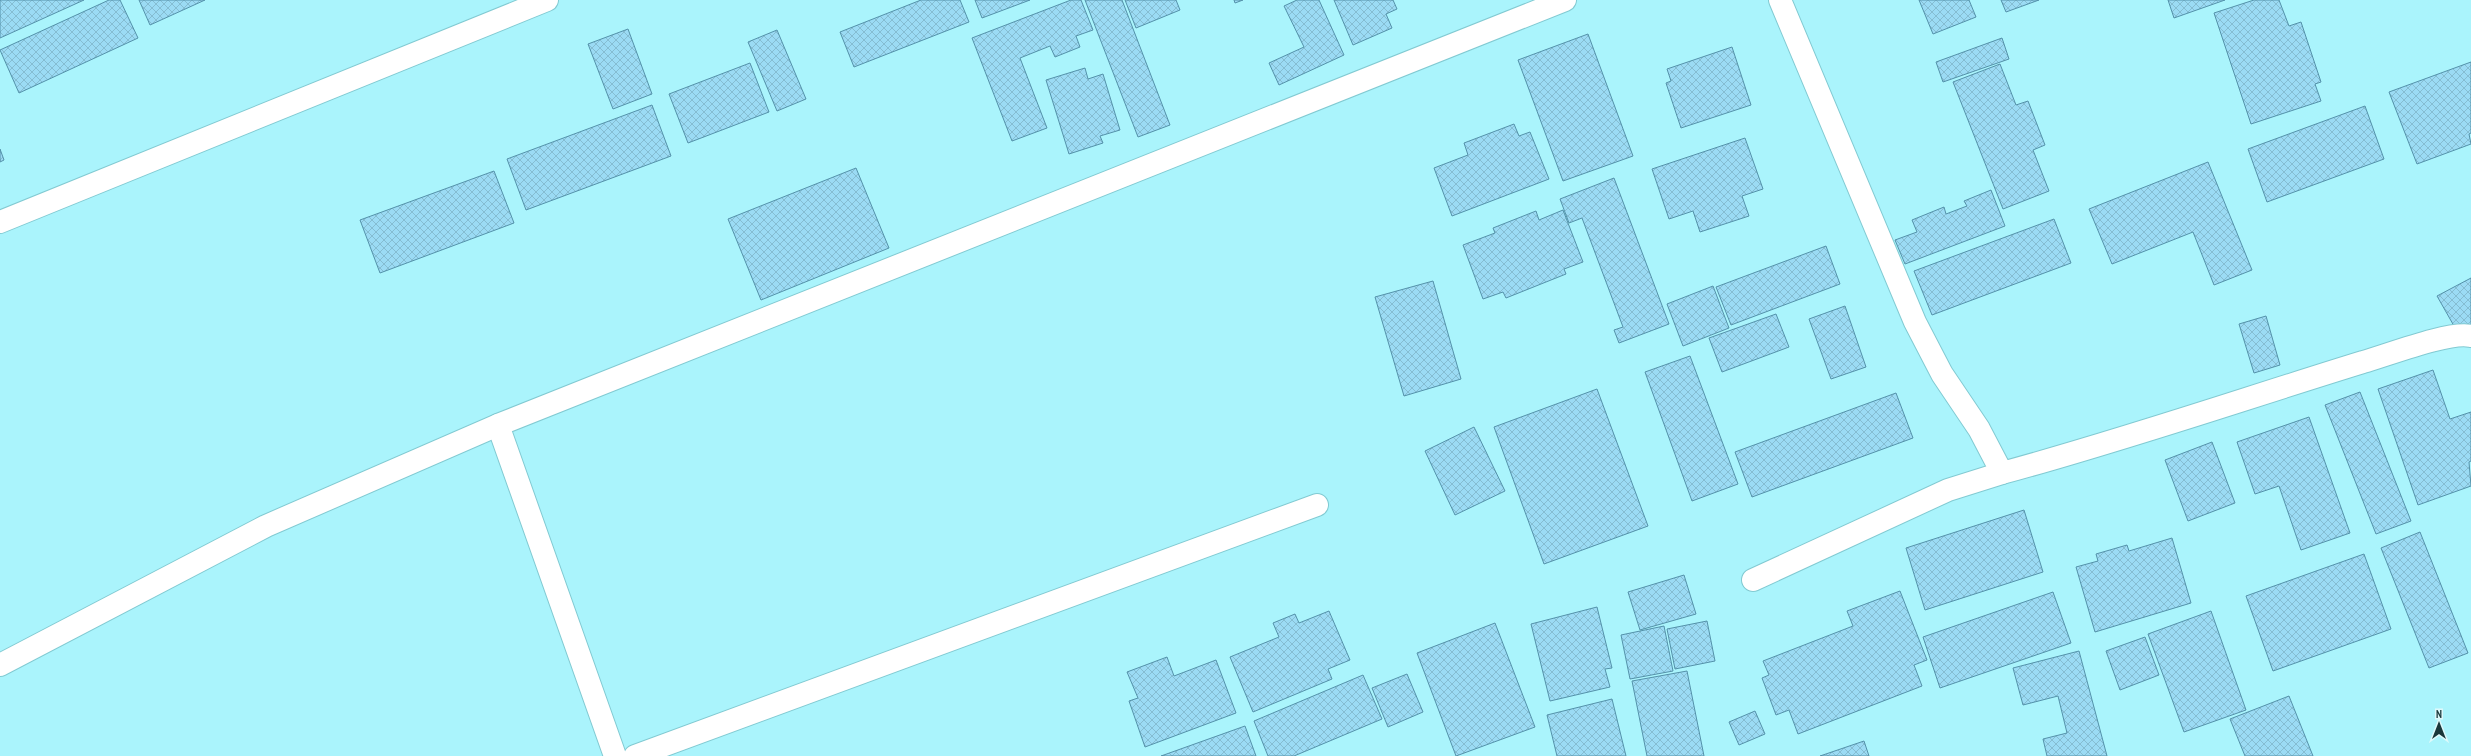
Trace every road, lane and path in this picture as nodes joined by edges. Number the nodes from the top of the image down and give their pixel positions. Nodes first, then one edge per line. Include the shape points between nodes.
1 (547, 0) edge
2 (1565, 0) edge
3 (1780, 0) edge
4 (0, 222) edge
5 (2471, 336) edge
6 (498, 425) junction
7 (2002, 473) junction
8 (1317, 505) dead end
9 (1752, 580) dead end
10 (0, 665) edge
11 (615, 756) edge
12 (635, 756) edge

1 - 4 street
2 - 6 street
3 - 7 street via 1915,322 1942,374 1979,429
5 - 7 street via 2462,334 2419,346 2258,394 2093,448
6 - 10 street via 266,526
6 - 11 street
7 - 9 street via 1948,490
8 - 12 street

